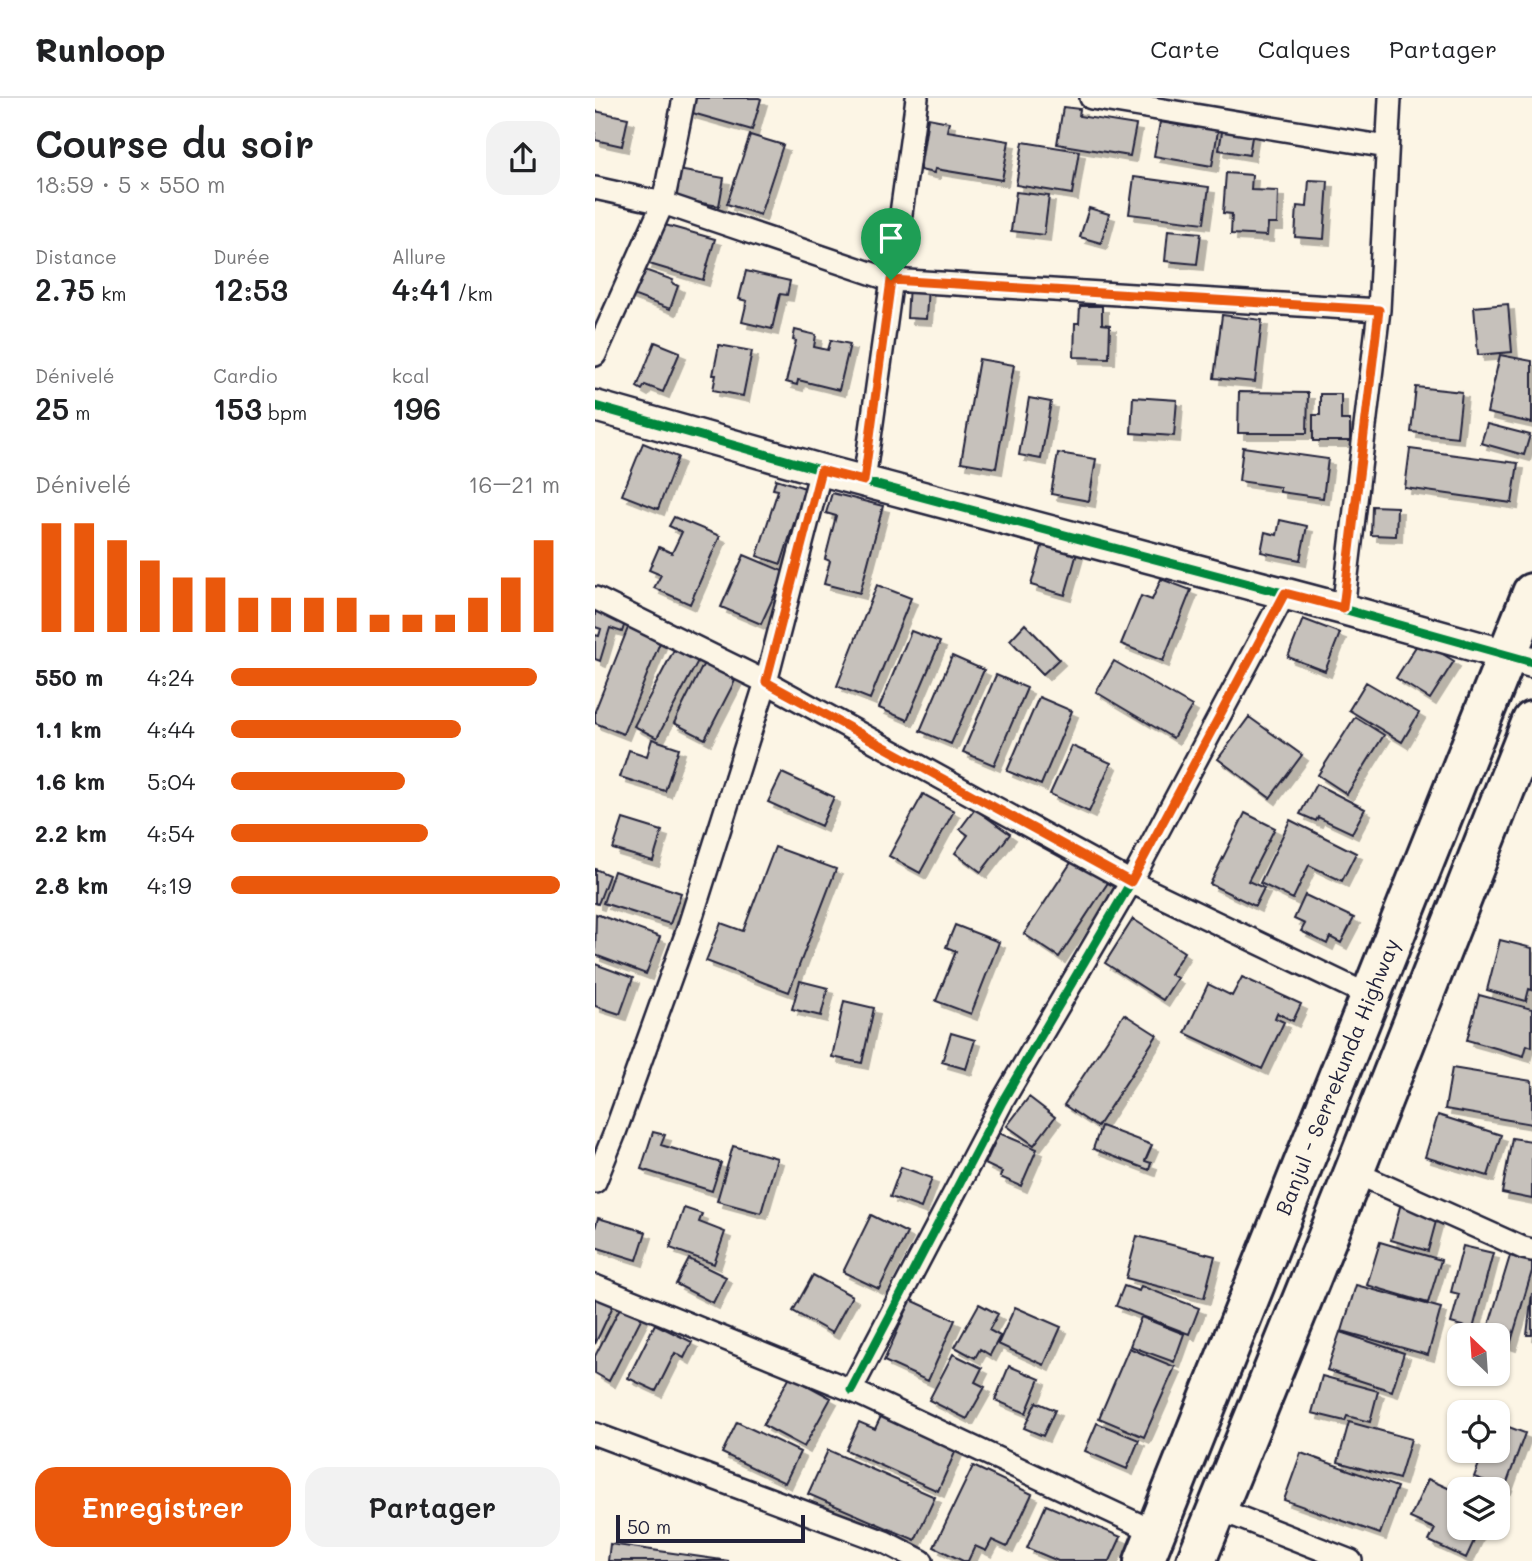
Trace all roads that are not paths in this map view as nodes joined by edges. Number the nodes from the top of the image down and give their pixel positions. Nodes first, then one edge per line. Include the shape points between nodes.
1 (684, 98) edge
2 (917, 98) edge
3 (1091, 98) edge
4 (1390, 98) edge
5 (1387, 147) junction
6 (595, 188) edge
7 (663, 203) junction
8 (891, 280) junction
9 (1379, 310) junction
10 (595, 355) edge
11 (595, 406) edge
12 (821, 470) junction
13 (864, 481) junction
14 (1285, 593) junction
15 (1532, 593) edge
16 (595, 598) edge
17 (1343, 608) junction
18 (1520, 659) edge
19 (766, 682) junction
20 (1532, 721) edge
21 (1131, 882) junction
22 (1370, 996) junction
23 (1354, 1172) junction
24 (595, 1182) edge
25 (1532, 1250) edge
26 (595, 1286) edge
27 (851, 1390) junction
28 (595, 1434) edge
29 (1218, 1509) junction
30 (1150, 1546) edge
31 (922, 1561) edge
32 (1196, 1561) edge
33 (1351, 1561) edge

1 - 7 street
2 - 8 street
3 - 5 street
4 - 5 street
5 - 9 street
6 - 7 street
7 - 8 street
7 - 10 street
8 - 9 street
8 - 13 street
9 - 17 street
11 - 12 street
12 - 13 street
12 - 19 street
13 - 14 street
14 - 17 street
14 - 21 street
15 - 18 highway, Banjul - Serrekunda Highway
16 - 19 street
17 - 18 street
18 - 22 highway, Banjul - Serrekunda Highway
19 - 21 street
19 - 24 street via 688,929
20 - 23 highway
21 - 22 street
21 - 27 street via 1002,1102
22 - 30 highway, Banjul - Serrekunda Highway
23 - 25 street
23 - 29 highway
26 - 27 street
27 - 30 street
28 - 31 street via 885,1542
29 - 32 highway
29 - 33 street

